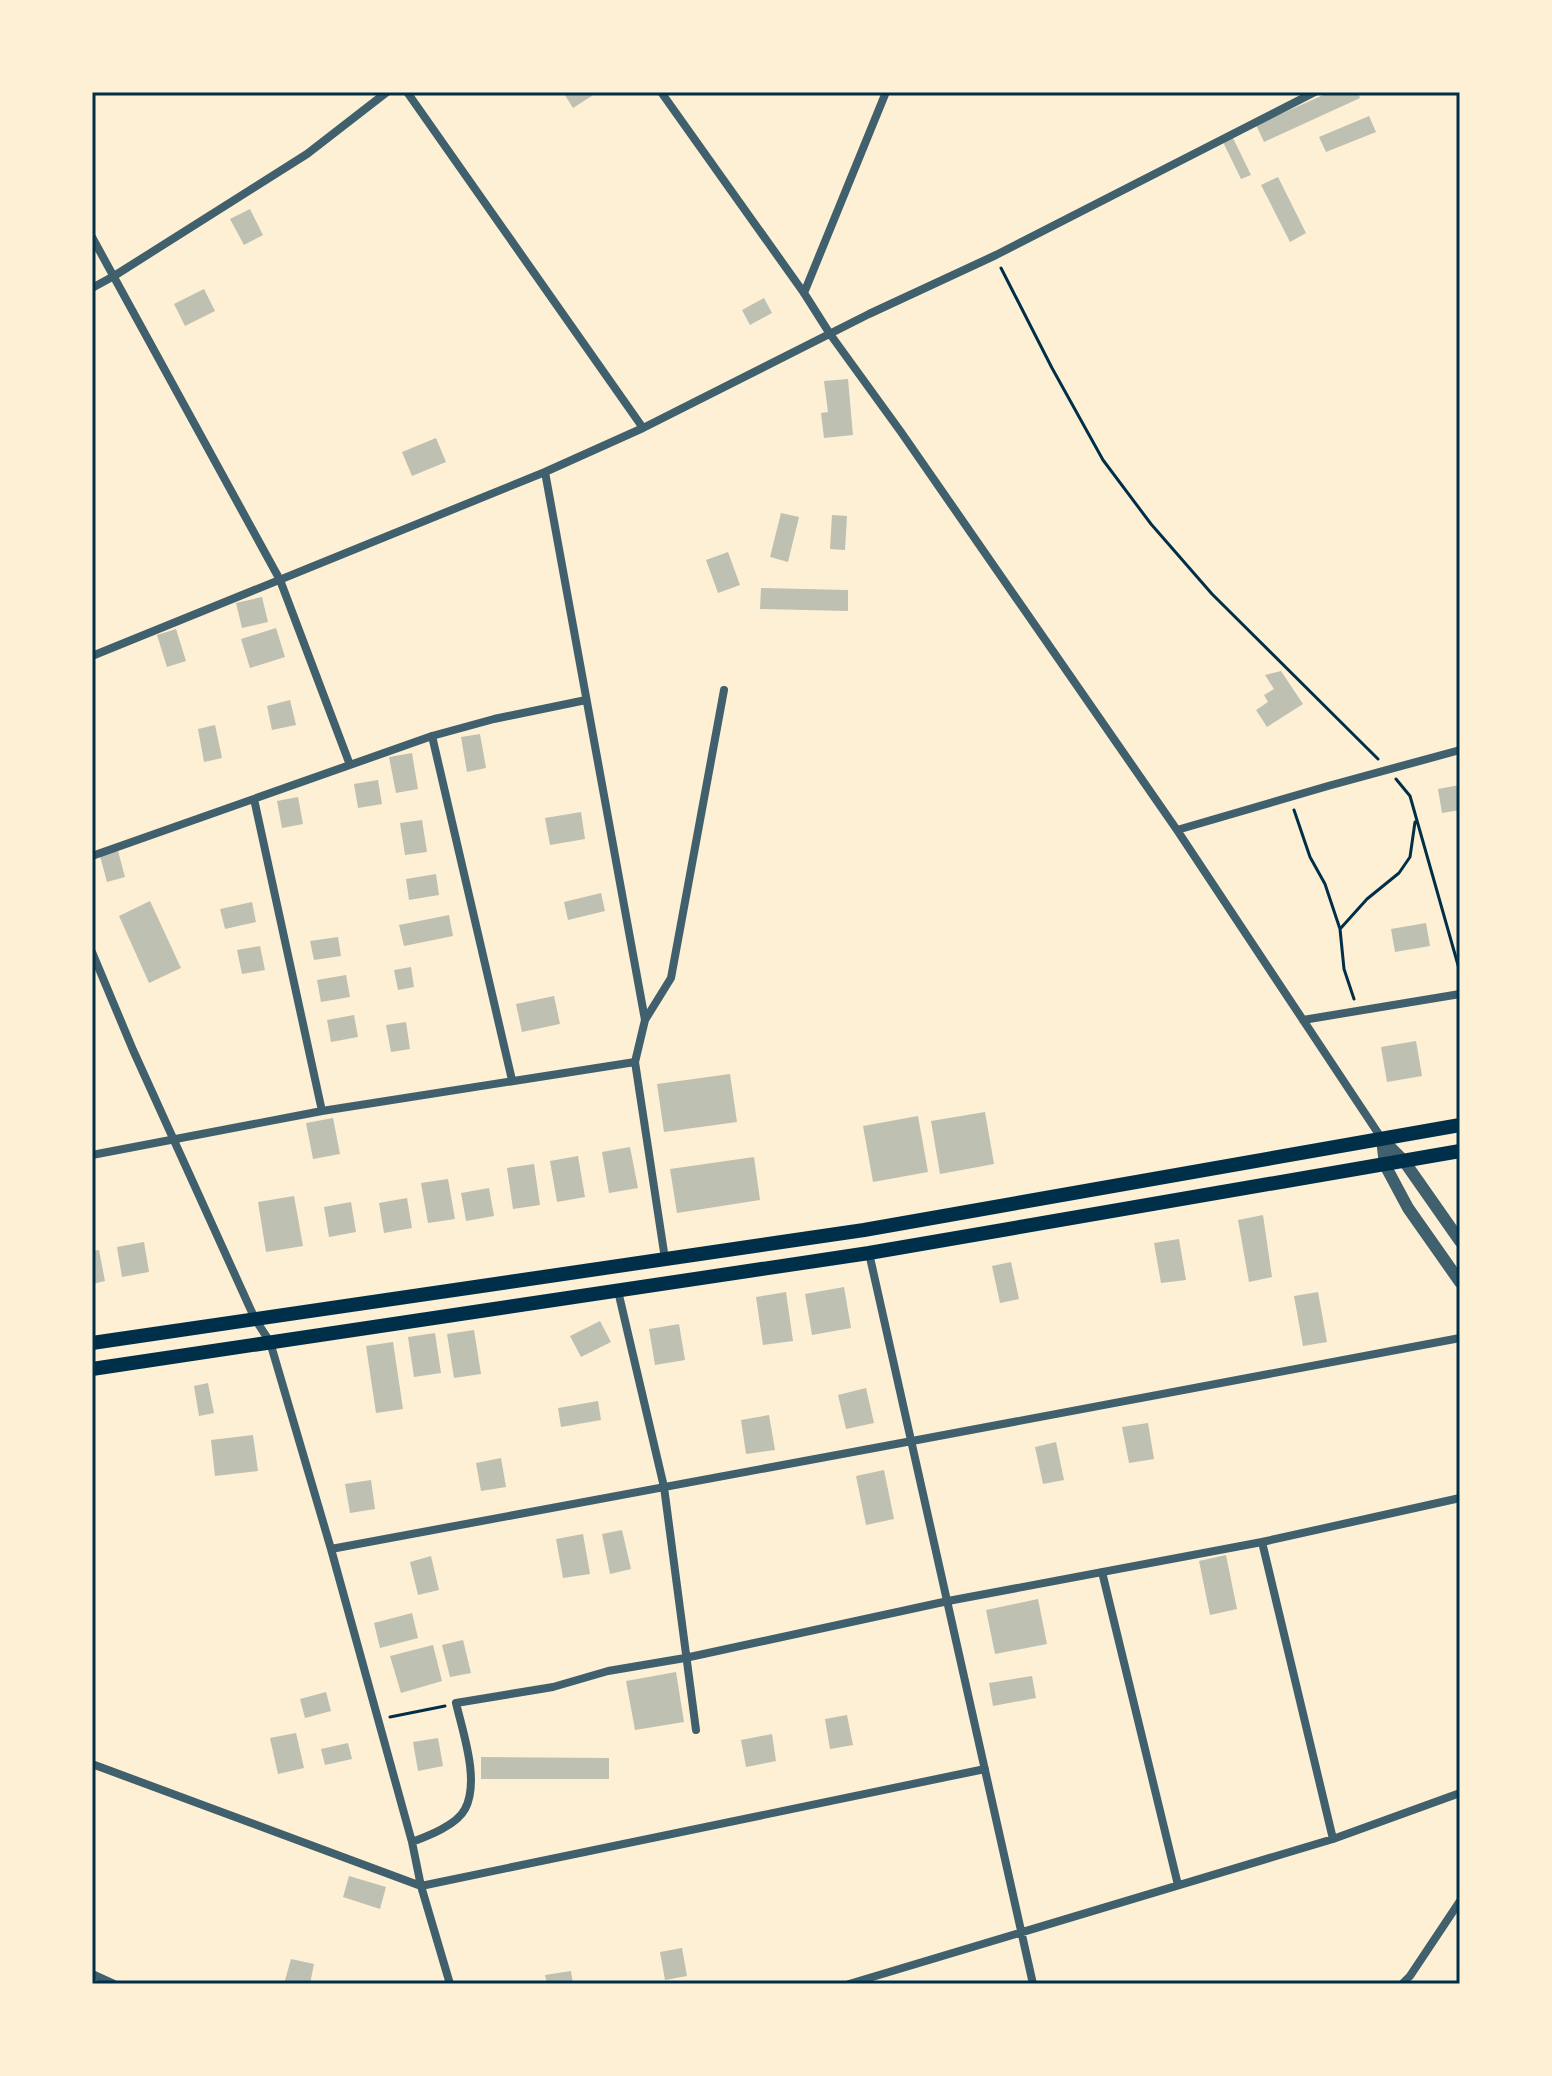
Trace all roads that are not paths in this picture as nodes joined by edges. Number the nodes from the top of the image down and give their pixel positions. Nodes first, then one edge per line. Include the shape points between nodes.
1 (387, 92) edge
2 (407, 92) edge
3 (661, 92) edge
4 (886, 92) edge
5 (1315, 92) edge
6 (92, 237) edge
7 (114, 276) junction
8 (92, 288) edge
9 (804, 293) junction
10 (830, 334) junction
11 (643, 428) junction
12 (545, 472) junction
13 (280, 580) junction
14 (92, 656) edge
15 (724, 690) dead end
16 (586, 700) junction
17 (432, 736) junction
18 (1460, 750) edge
19 (350, 765) junction
20 (254, 799) junction
21 (1177, 830) junction
22 (92, 856) edge
23 (92, 952) edge
24 (1460, 994) edge
25 (645, 1020) junction
26 (1303, 1020) junction
27 (635, 1062) junction
28 (512, 1080) junction
29 (322, 1111) junction
30 (1460, 1125) edge
31 (173, 1138) junction
32 (1382, 1139) junction
33 (1460, 1151) edge
34 (92, 1155) edge
35 (1404, 1161) junction
36 (1385, 1165) junction
37 (1460, 1241) edge
38 (869, 1253) junction
39 (665, 1259) junction
40 (1460, 1282) edge
41 (618, 1291) junction
42 (255, 1319) junction
43 (1460, 1338) edge
44 (270, 1342) junction
45 (92, 1343) edge
46 (92, 1369) edge
47 (912, 1441) junction
48 (664, 1487) junction
49 (1460, 1498) edge
50 (1262, 1542) junction
51 (331, 1549) junction
52 (1102, 1572) junction
53 (948, 1601) junction
54 (685, 1658) junction
55 (696, 1730) dead end
56 (92, 1764) edge
57 (985, 1769) junction
58 (1460, 1793) edge
59 (1333, 1839) junction
60 (412, 1842) junction
61 (1178, 1885) junction
62 (421, 1886) junction
63 (1460, 1901) edge
64 (1021, 1932) junction
65 (92, 1974) edge
66 (114, 1984) edge
67 (450, 1984) edge
68 (850, 1984) edge
69 (1033, 1984) edge
70 (1402, 1984) edge

1 - 7 street via 307,154
2 - 11 street
3 - 9 street
4 - 9 street
5 - 10 street
6 - 7 street
7 - 8 street
7 - 13 street
9 - 10 street
10 - 11 street
10 - 21 street
11 - 12 street
12 - 13 street
12 - 16 street
13 - 14 street
13 - 19 street
15 - 25 street via 671,978
16 - 17 street
16 - 25 street
17 - 19 street
17 - 28 street
18 - 21 street
19 - 20 street
20 - 22 street
20 - 29 street
21 - 26 street
23 - 31 street
24 - 26 street
25 - 27 street
26 - 32 street
27 - 28 street
27 - 39 street
28 - 29 street
29 - 31 street
30 - 32 main road
31 - 34 street
31 - 42 street
32 - 35 street
32 - 36 street
32 - 39 main road via 864,1230
33 - 35 main road
35 - 36 main road
35 - 37 street
36 - 38 main road
36 - 40 street
38 - 41 main road
38 - 47 street
39 - 42 main road
41 - 44 main road
41 - 48 street
42 - 44 street
42 - 45 main road
43 - 47 street
44 - 46 main road
44 - 51 street
47 - 48 street
47 - 53 street
48 - 51 street
48 - 54 street
49 - 50 street
50 - 52 street
50 - 59 street
51 - 60 street
52 - 53 street
52 - 61 street
53 - 54 street
53 - 57 street
54 - 55 street
54 - 60 street via 456,1703 472,1780 465,1811 439,1832
56 - 62 street
57 - 62 street
57 - 64 street
58 - 59 street
59 - 61 street
60 - 62 street
61 - 64 street
62 - 67 street
63 - 70 street
64 - 68 street
64 - 69 street
65 - 66 street

